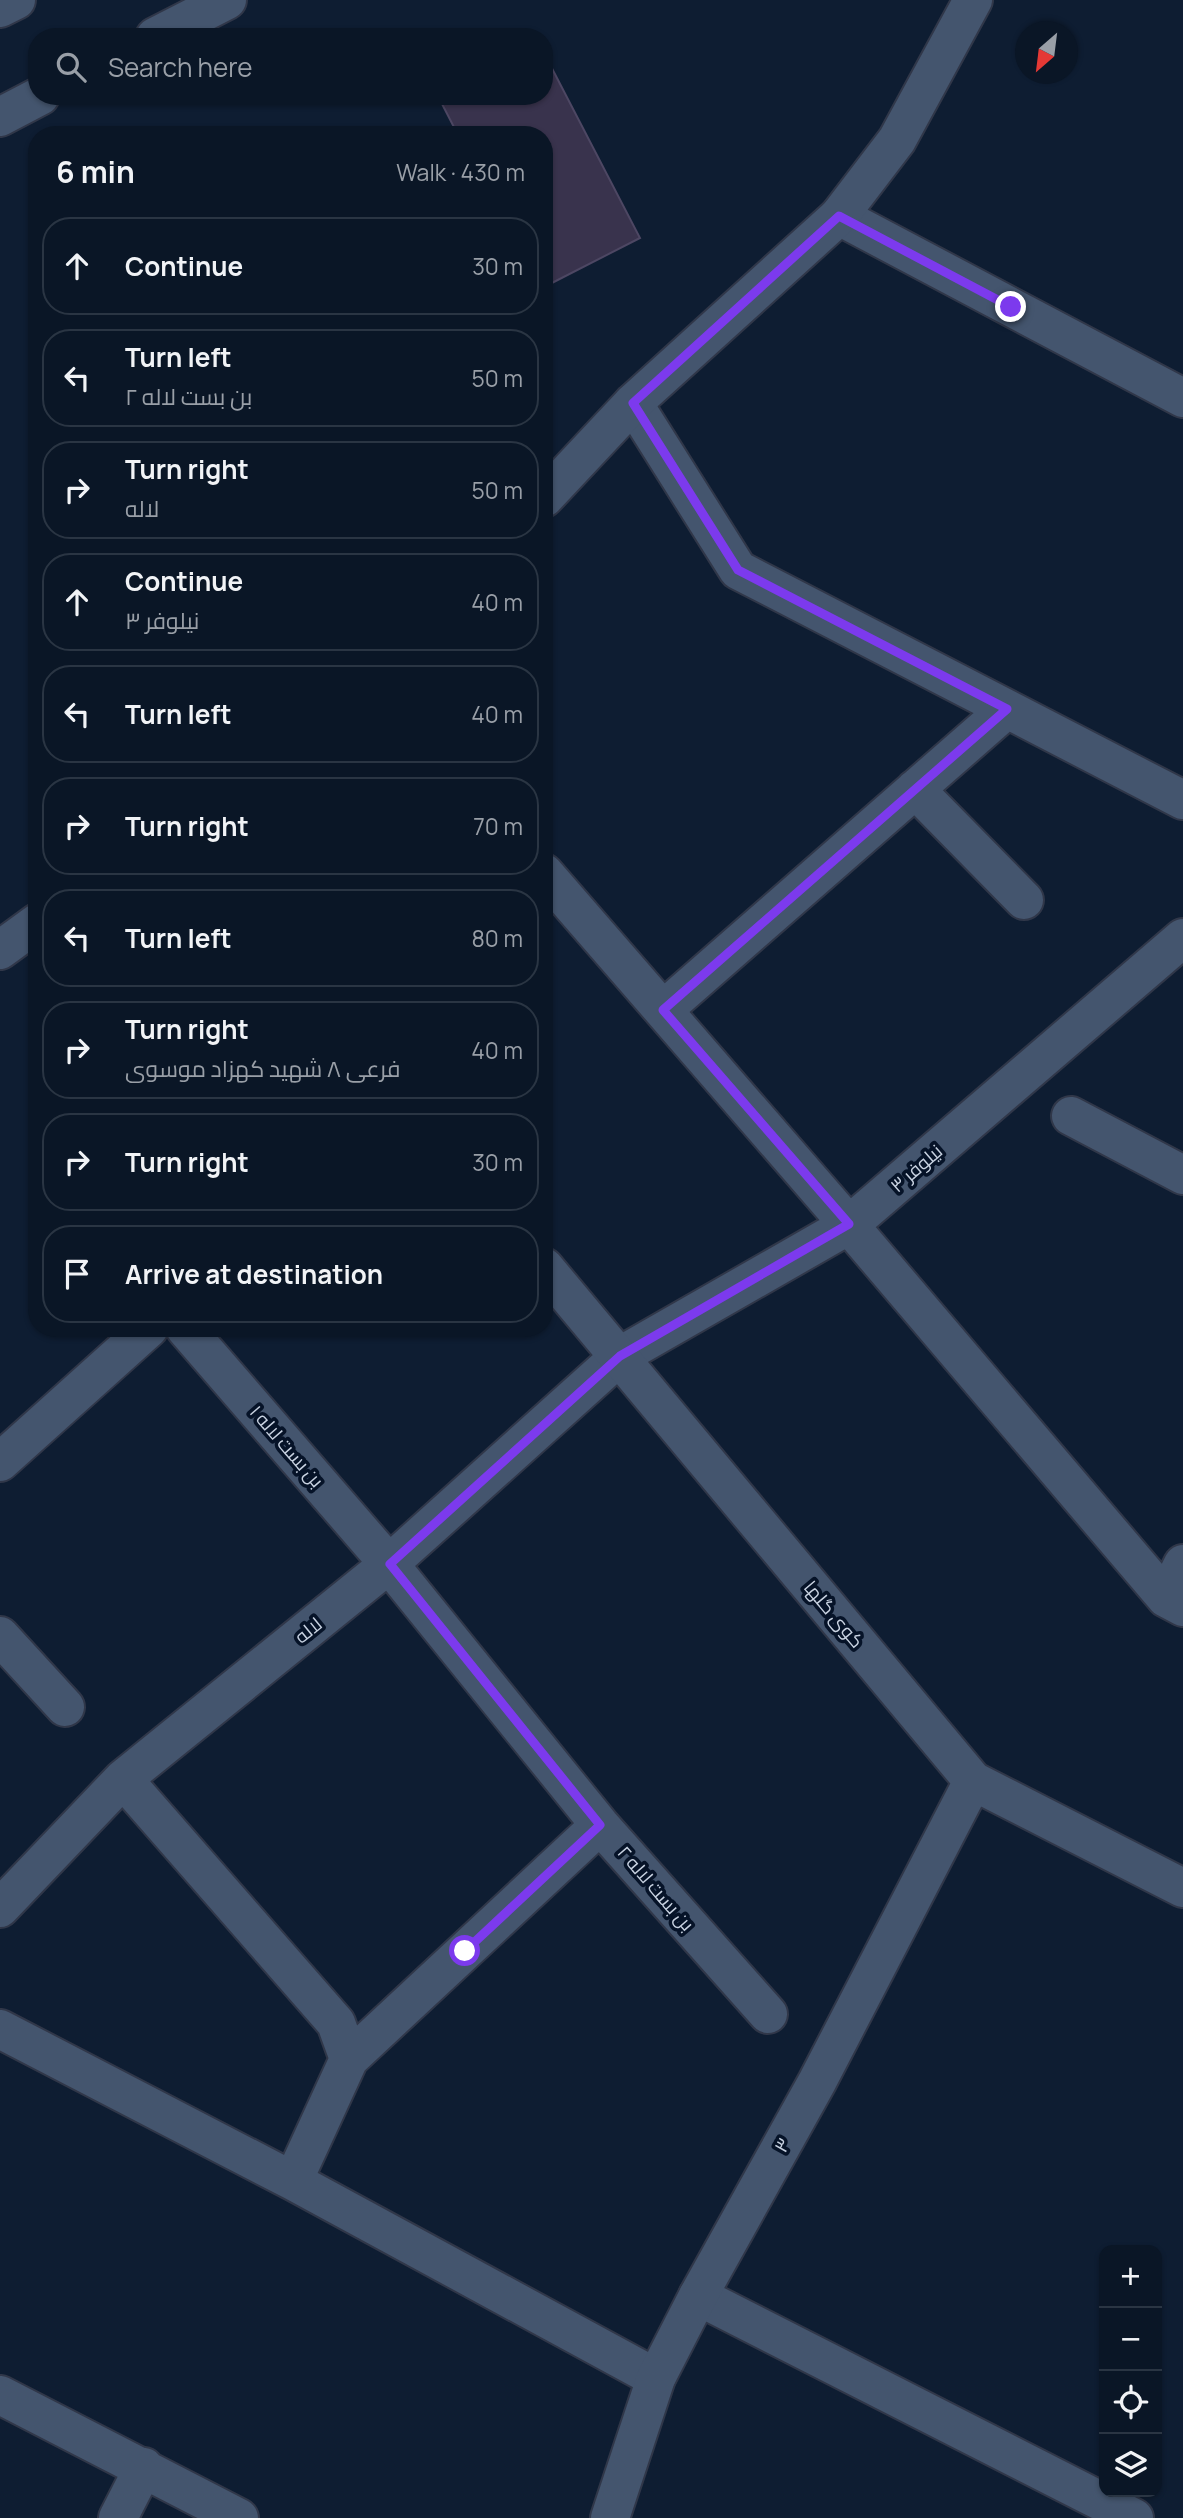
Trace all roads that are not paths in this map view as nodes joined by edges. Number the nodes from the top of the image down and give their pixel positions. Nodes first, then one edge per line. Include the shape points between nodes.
1 (16, 0) edge
2 (227, 0) edge
3 (973, 0) edge
4 (0, 8) edge
5 (173, 28) edge
6 (28, 102) edge
7 (0, 117) edge
8 (839, 216) junction
9 (1183, 398) edge
10 (633, 403) junction
11 (553, 488) edge
12 (1007, 709) junction
13 (915, 789) junction
14 (1183, 800) edge
15 (553, 883) edge
16 (1024, 900) dead end
17 (28, 930) edge
18 (1183, 937) edge
19 (0, 950) edge
20 (663, 1010) junction
21 (1071, 1116) dead end
22 (1183, 1175) edge
23 (849, 1224) junction
24 (553, 1278) edge
25 (139, 1337) edge
26 (193, 1337) edge
27 (620, 1356) junction
28 (0, 1462) edge
29 (390, 1564) junction
30 (1183, 1564) edge
31 (1175, 1602) edge
32 (0, 1636) edge
33 (65, 1707) dead end
34 (123, 1779) junction
35 (973, 1781) junction
36 (600, 1825) junction
37 (1183, 1888) edge
38 (0, 1908) edge
39 (768, 2014) dead end
40 (0, 2029) edge
41 (349, 2059) junction
42 (293, 2181) junction
43 (698, 2296) junction
44 (656, 2378) junction
45 (0, 2395) edge
46 (144, 2467) junction
47 (118, 2518) edge
48 (239, 2518) edge
49 (610, 2518) edge
50 (1134, 2518) edge

1 - 4 street
2 - 5 street
3 - 8 street via 897,140
6 - 7 street
8 - 9 street
8 - 10 street
10 - 11 street
10 - 12 street via 738,570
12 - 13 street
12 - 14 street
13 - 16 street
13 - 20 street
15 - 20 street
17 - 19 street
18 - 23 street, نیلوفر ۳
20 - 23 street
21 - 22 street
23 - 27 street, نیلوفر ۳
23 - 31 street
24 - 27 street, کوی گلها
25 - 28 street
26 - 29 street, بن بست لاله ۱
27 - 29 street, لاله
27 - 35 street, کوی گلها
29 - 34 street, لاله
29 - 36 street, بن بست لاله ۲
30 - 31 street
32 - 33 street
34 - 38 street, لاله
34 - 41 street via 336,2023
35 - 37 street, کوی گلها
35 - 43 street, ۳ via 817,2082
36 - 39 street, بن بست لاله ۲
36 - 41 street
40 - 42 street
41 - 42 street
42 - 44 street
43 - 44 street, ۳
43 - 50 street
44 - 49 street, ۳
45 - 46 street
46 - 47 street
46 - 48 street

